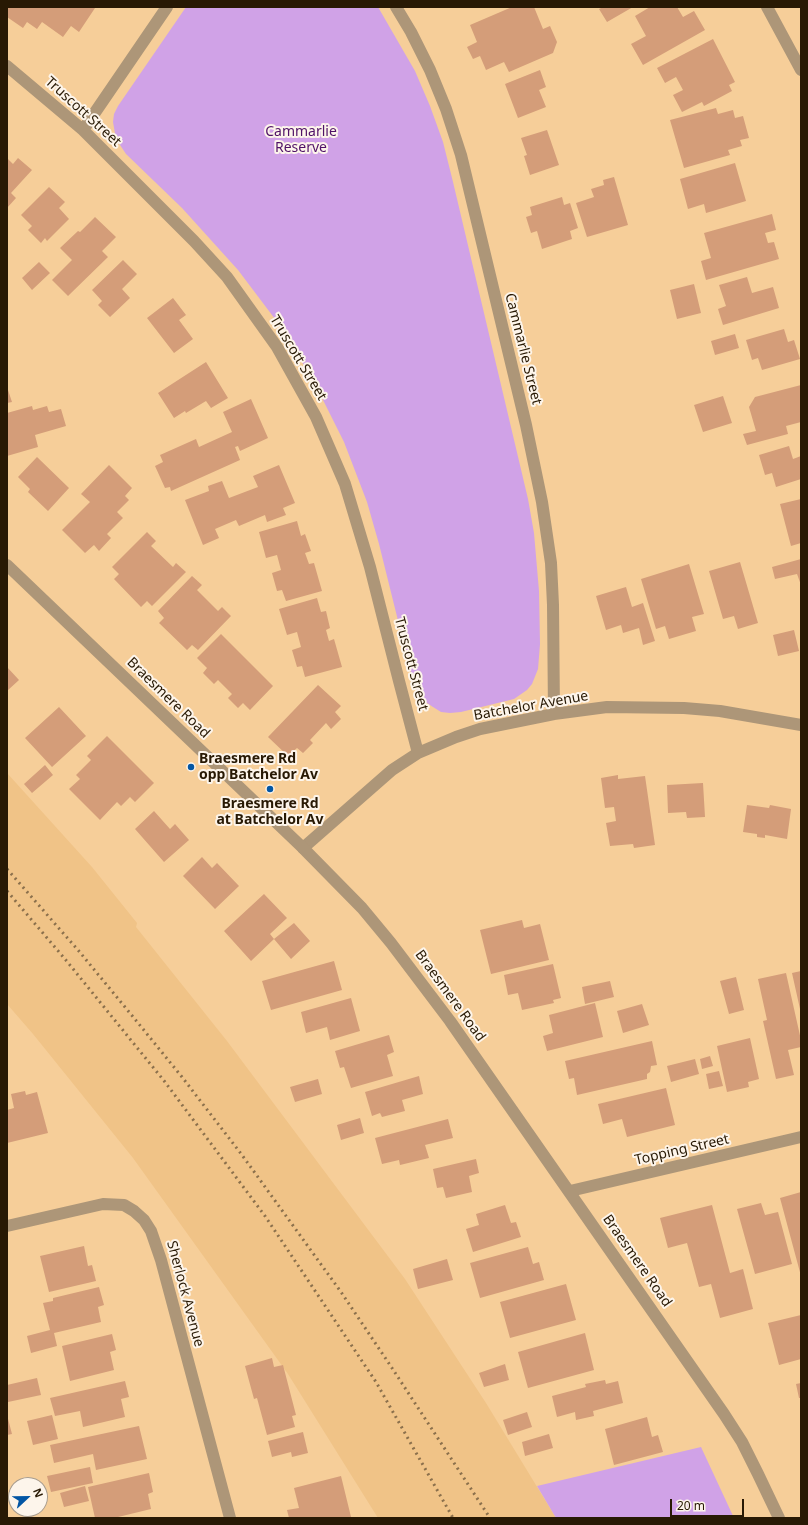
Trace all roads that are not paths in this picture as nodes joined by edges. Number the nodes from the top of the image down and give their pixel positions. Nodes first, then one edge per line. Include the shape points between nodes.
1 (167, 7) edge
2 (396, 7) edge
3 (767, 7) edge
4 (7, 66) edge
5 (801, 70) edge
6 (83, 130) junction
7 (7, 564) edge
8 (554, 714) junction
9 (801, 725) edge
10 (418, 753) junction
11 (303, 848) junction
12 (801, 1137) edge
13 (570, 1191) junction
14 (7, 1226) edge
15 (230, 1518) edge
16 (778, 1518) edge

1 - 6 street
2 - 8 street, Cammarlie Street via 430,70 461,155 526,425 542,502 551,563
3 - 5 street
4 - 6 street, Truscott Street
6 - 10 street, Truscott Street via 227,277 277,347 306,399 332,451 353,507
7 - 11 street, Braesmere Road
8 - 9 street, Batchelor Avenue via 607,708 684,708 720,711
8 - 10 street, Batchelor Avenue via 480,729 456,736
10 - 11 street, Batchelor Avenue via 392,770
11 - 13 street, Braesmere Road via 362,908 418,977
12 - 13 street, Topping Street
13 - 16 street, Braesmere Road via 742,1442
14 - 15 street, Sherlock Avenue via 103,1204 124,1205 144,1220 162,1260

